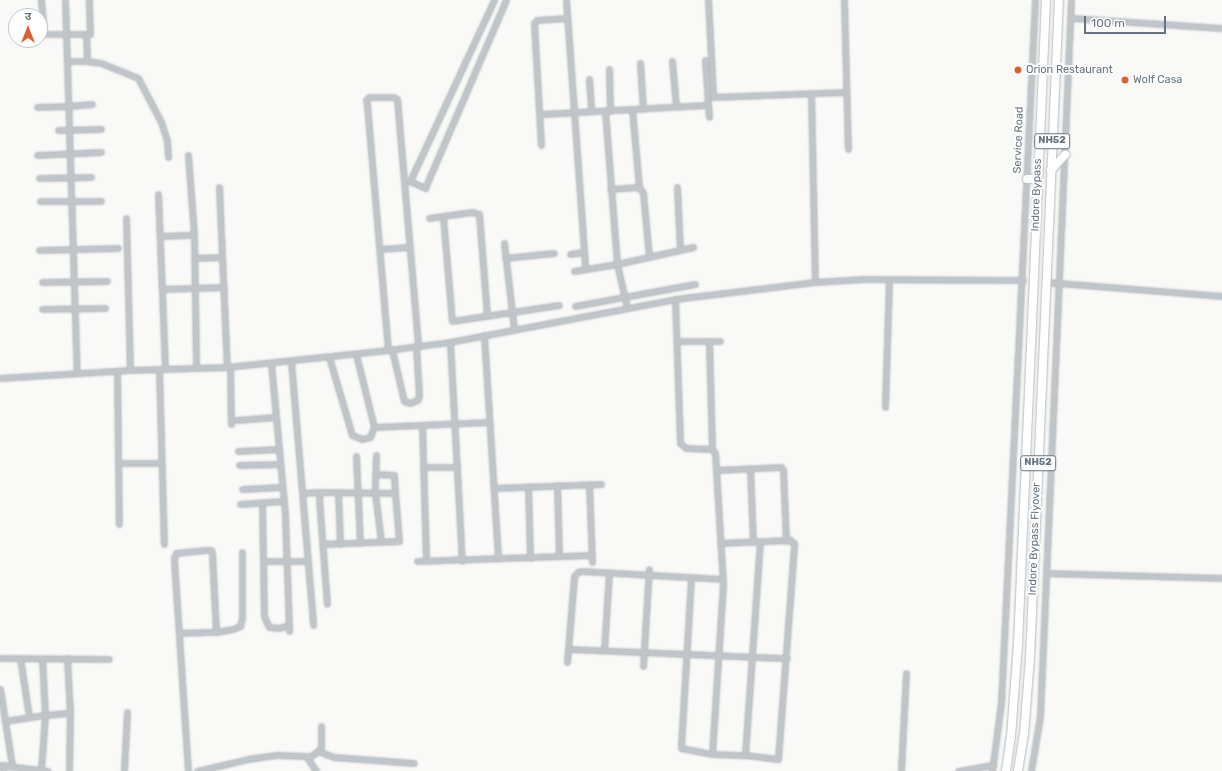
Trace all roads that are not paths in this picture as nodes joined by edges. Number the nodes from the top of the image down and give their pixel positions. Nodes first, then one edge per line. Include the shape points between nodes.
1 (41, 0) edge
2 (65, 0) edge
3 (89, 0) edge
4 (494, 0) edge
5 (506, 0) edge
6 (566, 0) edge
7 (708, 0) edge
8 (844, 0) edge
9 (1035, 0) edge
10 (1046, 0) edge
11 (1059, 0) edge
12 (1072, 0) edge
13 (567, 18) junction
14 (1071, 18) junction
15 (1222, 28) edge
16 (86, 34) junction
17 (66, 35) junction
18 (705, 60) dead end
19 (68, 61) junction
20 (87, 61) junction
21 (672, 61) dead end
22 (640, 63) dead end
23 (609, 69) dead end
24 (589, 79) dead end
25 (846, 92) junction
26 (811, 93) junction
27 (92, 104) dead end
28 (708, 105) junction
29 (69, 106) junction
30 (37, 107) dead end
31 (676, 107) junction
32 (643, 109) junction
33 (632, 110) junction
34 (591, 111) junction
35 (608, 111) junction
36 (574, 112) junction
37 (540, 114) junction
38 (709, 116) dead end
39 (101, 129) dead end
40 (58, 130) dead end
41 (70, 130) junction
42 (541, 145) dead end
43 (848, 149) dead end
44 (102, 152) dead end
45 (71, 154) junction
46 (37, 155) dead end
47 (188, 155) dead end
48 (1065, 155) junction
49 (168, 157) dead end
50 (1051, 170) junction
51 (91, 177) dead end
52 (39, 178) dead end
53 (71, 178) junction
54 (1027, 179) junction
55 (1038, 179) junction
56 (219, 187) dead end
57 (638, 187) junction
58 (677, 187) dead end
59 (610, 189) junction
60 (158, 194) dead end
61 (40, 201) dead end
62 (72, 201) junction
63 (101, 201) dead end
64 (443, 217) junction
65 (126, 218) dead end
66 (429, 218) dead end
67 (194, 235) junction
68 (160, 236) junction
69 (504, 243) dead end
70 (409, 247) junction
71 (118, 248) dead end
72 (693, 248) dead end
73 (73, 249) junction
74 (380, 249) junction
75 (39, 250) dead end
76 (680, 250) junction
77 (584, 252) junction
78 (554, 253) dead end
79 (570, 254) dead end
80 (222, 257) junction
81 (649, 257) junction
82 (194, 258) junction
83 (505, 258) junction
84 (617, 264) junction
85 (585, 268) junction
86 (574, 270) dead end
87 (889, 280) junction
88 (1023, 280) junction
89 (107, 281) dead end
90 (42, 282) dead end
91 (74, 282) junction
92 (815, 282) junction
93 (1045, 282) junction
94 (1060, 282) junction
95 (695, 284) dead end
96 (224, 287) junction
97 (195, 288) junction
98 (162, 289) junction
99 (1033, 295) joint
100 (624, 296) junction
101 (1222, 296) edge
102 (675, 299) junction
103 (559, 305) dead end
104 (575, 306) dead end
105 (105, 308) dead end
106 (627, 308) junction
107 (42, 309) dead end
108 (76, 309) junction
109 (512, 312) junction
110 (488, 316) junction
111 (514, 329) junction
112 (484, 335) junction
113 (677, 341) junction
114 (709, 341) junction
115 (720, 341) dead end
116 (450, 342) junction
117 (417, 346) junction
118 (390, 350) junction
119 (356, 354) junction
120 (329, 357) junction
121 (291, 360) junction
122 (272, 362) junction
123 (228, 367) junction
124 (196, 368) junction
125 (162, 369) junction
126 (130, 370) junction
127 (117, 371) junction
128 (78, 373) junction
129 (0, 378) edge
130 (885, 407) dead end
131 (276, 417) junction
132 (236, 420) dead end
133 (454, 422) junction
134 (489, 422) junction
135 (231, 424) dead end
136 (422, 425) junction
137 (374, 427) junction
138 (279, 449) junction
139 (712, 449) junction
140 (238, 451) dead end
141 (376, 455) dead end
142 (356, 456) dead end
143 (118, 463) junction
144 (161, 463) junction
145 (280, 464) junction
146 (239, 465) dead end
147 (423, 467) junction
148 (457, 467) junction
149 (750, 468) junction
150 (716, 470) junction
151 (376, 474) junction
152 (589, 484) junction
153 (601, 484) dead end
154 (528, 486) junction
155 (557, 486) junction
156 (282, 487) junction
157 (494, 488) junction
158 (242, 489) dead end
159 (320, 492) junction
160 (338, 492) junction
161 (357, 492) junction
162 (303, 493) junction
163 (375, 493) junction
164 (395, 493) junction
165 (283, 502) junction
166 (262, 503) junction
167 (240, 504) dead end
168 (119, 524) dead end
169 (786, 541) junction
170 (381, 542) junction
171 (753, 542) junction
172 (760, 542) junction
173 (360, 543) junction
174 (720, 543) junction
175 (164, 544) dead end
176 (322, 544) junction
177 (340, 544) junction
178 (242, 552) dead end
179 (592, 555) junction
180 (559, 556) junction
181 (530, 558) junction
182 (498, 559) junction
183 (263, 561) junction
184 (308, 561) junction
185 (417, 561) dead end
186 (426, 561) junction
187 (462, 561) junction
188 (286, 562) junction
189 (592, 562) dead end
190 (649, 569) dead end
191 (609, 572) junction
192 (1046, 573) junction
193 (649, 575) junction
194 (691, 578) junction
195 (1222, 578) edge
196 (723, 579) junction
197 (327, 604) dead end
198 (312, 625) dead end
199 (216, 632) junction
200 (179, 633) junction
201 (568, 649) junction
202 (604, 650) junction
203 (644, 651) junction
204 (687, 653) junction
205 (718, 654) junction
206 (752, 656) junction
207 (0, 658) edge
208 (20, 658) junction
209 (42, 658) junction
210 (67, 658) junction
211 (786, 658) junction
212 (109, 659) dead end
213 (567, 662) dead end
214 (643, 666) dead end
215 (906, 673) dead end
216 (0, 689) edge
217 (127, 712) dead end
218 (70, 713) junction
219 (45, 715) junction
220 (29, 716) junction
221 (5, 721) junction
222 (321, 726) dead end
223 (318, 751) junction
224 (712, 754) junction
225 (745, 755) junction
226 (306, 756) junction
227 (414, 763) dead end
228 (2, 765) edge
229 (993, 765) junction
230 (12, 766) junction
231 (41, 770) edge
232 (3, 771) edge
233 (48, 771) edge
234 (69, 771) edge
235 (124, 771) edge
236 (188, 771) edge
237 (197, 771) edge
238 (316, 771) edge
239 (901, 771) edge
240 (958, 771) edge
241 (992, 771) edge
242 (1006, 771) edge
243 (1018, 771) edge
244 (1031, 771) edge

1 - 17 street via 42,32
2 - 17 street
3 - 16 street via 90,34
4 - 5 street via 410,180 425,188
6 - 13 street
7 - 26 street via 713,97
8 - 25 street
9 - 54 street, Service Road
10 - 55 highway, Indore Bypass / NH52
11 - 50 highway, Indore Bypass / NH52
12 - 14 street
13 - 36 street
13 - 37 street via 537,20 534,24
14 - 15 street
14 - 48 street
16 - 17 street
16 - 20 street
17 - 19 street
18 - 28 street
19 - 20 street
19 - 29 street
20 - 49 street via 101,63 138,78 161,122 167,141
21 - 31 street
22 - 32 street
23 - 35 street
24 - 34 street
25 - 26 street
25 - 43 street
26 - 92 street
27 - 29 street
28 - 31 street
28 - 38 street
29 - 30 street
29 - 41 street
31 - 32 street
32 - 33 street
33 - 35 street
33 - 57 street
34 - 35 street
34 - 36 street
35 - 59 street
36 - 37 street
36 - 77 street
37 - 42 street
39 - 41 street
40 - 41 street
41 - 45 street
44 - 45 street
45 - 46 street
45 - 53 street
47 - 67 street
48 - 50 highway
48 - 94 street
50 - 93 highway, Indore Bypass / NH52
51 - 53 street
52 - 53 street
53 - 62 street
54 - 55 highway
54 - 88 street, Service Road
55 - 99 highway, Indore Bypass / NH52
56 - 80 street
57 - 59 street
57 - 81 street via 643,193
58 - 76 street
59 - 84 street
60 - 68 street
61 - 62 street
62 - 63 street
62 - 73 street
64 - 66 street
64 - 110 street via 472,212 479,214
64 - 110 street via 452,321
65 - 126 street
67 - 68 street
67 - 82 street
68 - 98 street
69 - 83 street
70 - 74 street
70 - 74 street via 397,99 369,97 366,100
70 - 117 street
71 - 73 street
72 - 76 street
73 - 75 street
73 - 91 street
74 - 118 street
76 - 81 street
77 - 79 street
77 - 85 street
78 - 83 street
80 - 82 street
80 - 96 street
81 - 84 street
82 - 97 street
83 - 109 street
84 - 85 street
84 - 100 street
85 - 86 street
87 - 88 street
87 - 92 street
87 - 130 street
88 - 229 street, Service Road via 1001,703
89 - 91 street
90 - 91 street
91 - 108 street
92 - 102 street
93 - 94 street
93 - 243 highway, Indore Bypass Flyover / NH52 via 1030,644 1024,734
94 - 101 street
94 - 192 street
95 - 100 street
96 - 97 street
96 - 123 street
97 - 98 street
97 - 124 street
98 - 125 street
99 - 242 highway, Indore Bypass Flyover / NH52 via 1018,644
100 - 104 street
100 - 106 street
102 - 106 street
102 - 113 street
103 - 109 street
105 - 108 street
106 - 111 street
107 - 108 street
108 - 128 street
109 - 110 street
109 - 111 street
111 - 112 street
112 - 116 street
112 - 134 street
113 - 114 street
113 - 139 street via 680,443 691,450
114 - 115 street
114 - 139 street
116 - 117 street
116 - 133 street
117 - 118 street
117 - 118 street via 419,396 410,403 404,401
118 - 119 street
119 - 120 street
119 - 137 street
120 - 121 street
120 - 137 street via 352,435 357,438 370,437
121 - 122 street
121 - 162 street
122 - 123 street
122 - 131 street
123 - 124 street
123 - 135 street
124 - 125 street
125 - 126 street
125 - 144 street
126 - 127 street
127 - 128 street
127 - 143 street
128 - 129 street
131 - 132 street
131 - 138 street
133 - 134 street
133 - 136 street
133 - 148 street
134 - 157 street
136 - 137 street
136 - 147 street
138 - 140 street
138 - 145 street
139 - 150 street via 715,453
141 - 151 street
142 - 161 street
143 - 144 street
143 - 168 street
144 - 175 street
145 - 146 street
145 - 156 street
147 - 148 street
147 - 186 street
148 - 187 street
149 - 150 street
149 - 169 street via 778,466 783,470
149 - 171 street
150 - 174 street
151 - 163 street
151 - 164 street via 394,475
152 - 153 street
152 - 155 street
152 - 179 street
154 - 155 street
154 - 157 street
154 - 181 street
155 - 180 street
156 - 158 street
156 - 165 street
157 - 182 street
159 - 160 street
159 - 162 street
159 - 176 street
160 - 161 street
160 - 177 street
161 - 163 street
161 - 173 street
162 - 184 street
163 - 164 street
163 - 170 street
164 - 170 street via 399,542
165 - 166 street
165 - 188 street
166 - 167 street
166 - 183 street
169 - 172 street
169 - 211 street via 793,541 794,544
170 - 173 street
171 - 172 street
171 - 174 street
172 - 206 street
173 - 177 street
174 - 196 street
176 - 177 street
176 - 197 street
178 - 199 street via 240,626
179 - 180 street
179 - 189 street
180 - 181 street
181 - 182 street
182 - 187 street
183 - 188 street
183 - 188 street via 264,616 267,625 273,628 289,628
184 - 188 street
184 - 198 street
185 - 186 street
186 - 187 street
190 - 193 street
191 - 193 street
191 - 201 street via 581,571 574,576
191 - 202 street
192 - 195 street
192 - 244 street via 1040,716
193 - 194 street
193 - 203 street
194 - 196 street
194 - 204 street
196 - 205 street
199 - 200 street
199 - 200 street via 212,553 211,550 205,550 174,555
200 - 236 street
201 - 202 street
201 - 213 street
202 - 203 street
203 - 204 street
203 - 214 street
204 - 205 street
204 - 224 street via 680,746 683,749
205 - 206 street
205 - 224 street
206 - 211 street
206 - 225 street
207 - 208 street
208 - 209 street
208 - 220 street
209 - 210 street
209 - 219 street
210 - 212 street
210 - 218 street
211 - 225 street via 778,759
215 - 239 street
216 - 221 street
217 - 235 street
218 - 219 street
218 - 234 street
219 - 220 street
219 - 231 street
220 - 221 street
221 - 230 street
222 - 223 street via 321,747
223 - 226 street
223 - 227 street via 334,756
224 - 225 street
226 - 237 street via 278,755 248,759
226 - 238 street
228 - 230 street
228 - 232 street
229 - 240 street
229 - 241 street, Service Road
230 - 231 street
231 - 233 street

